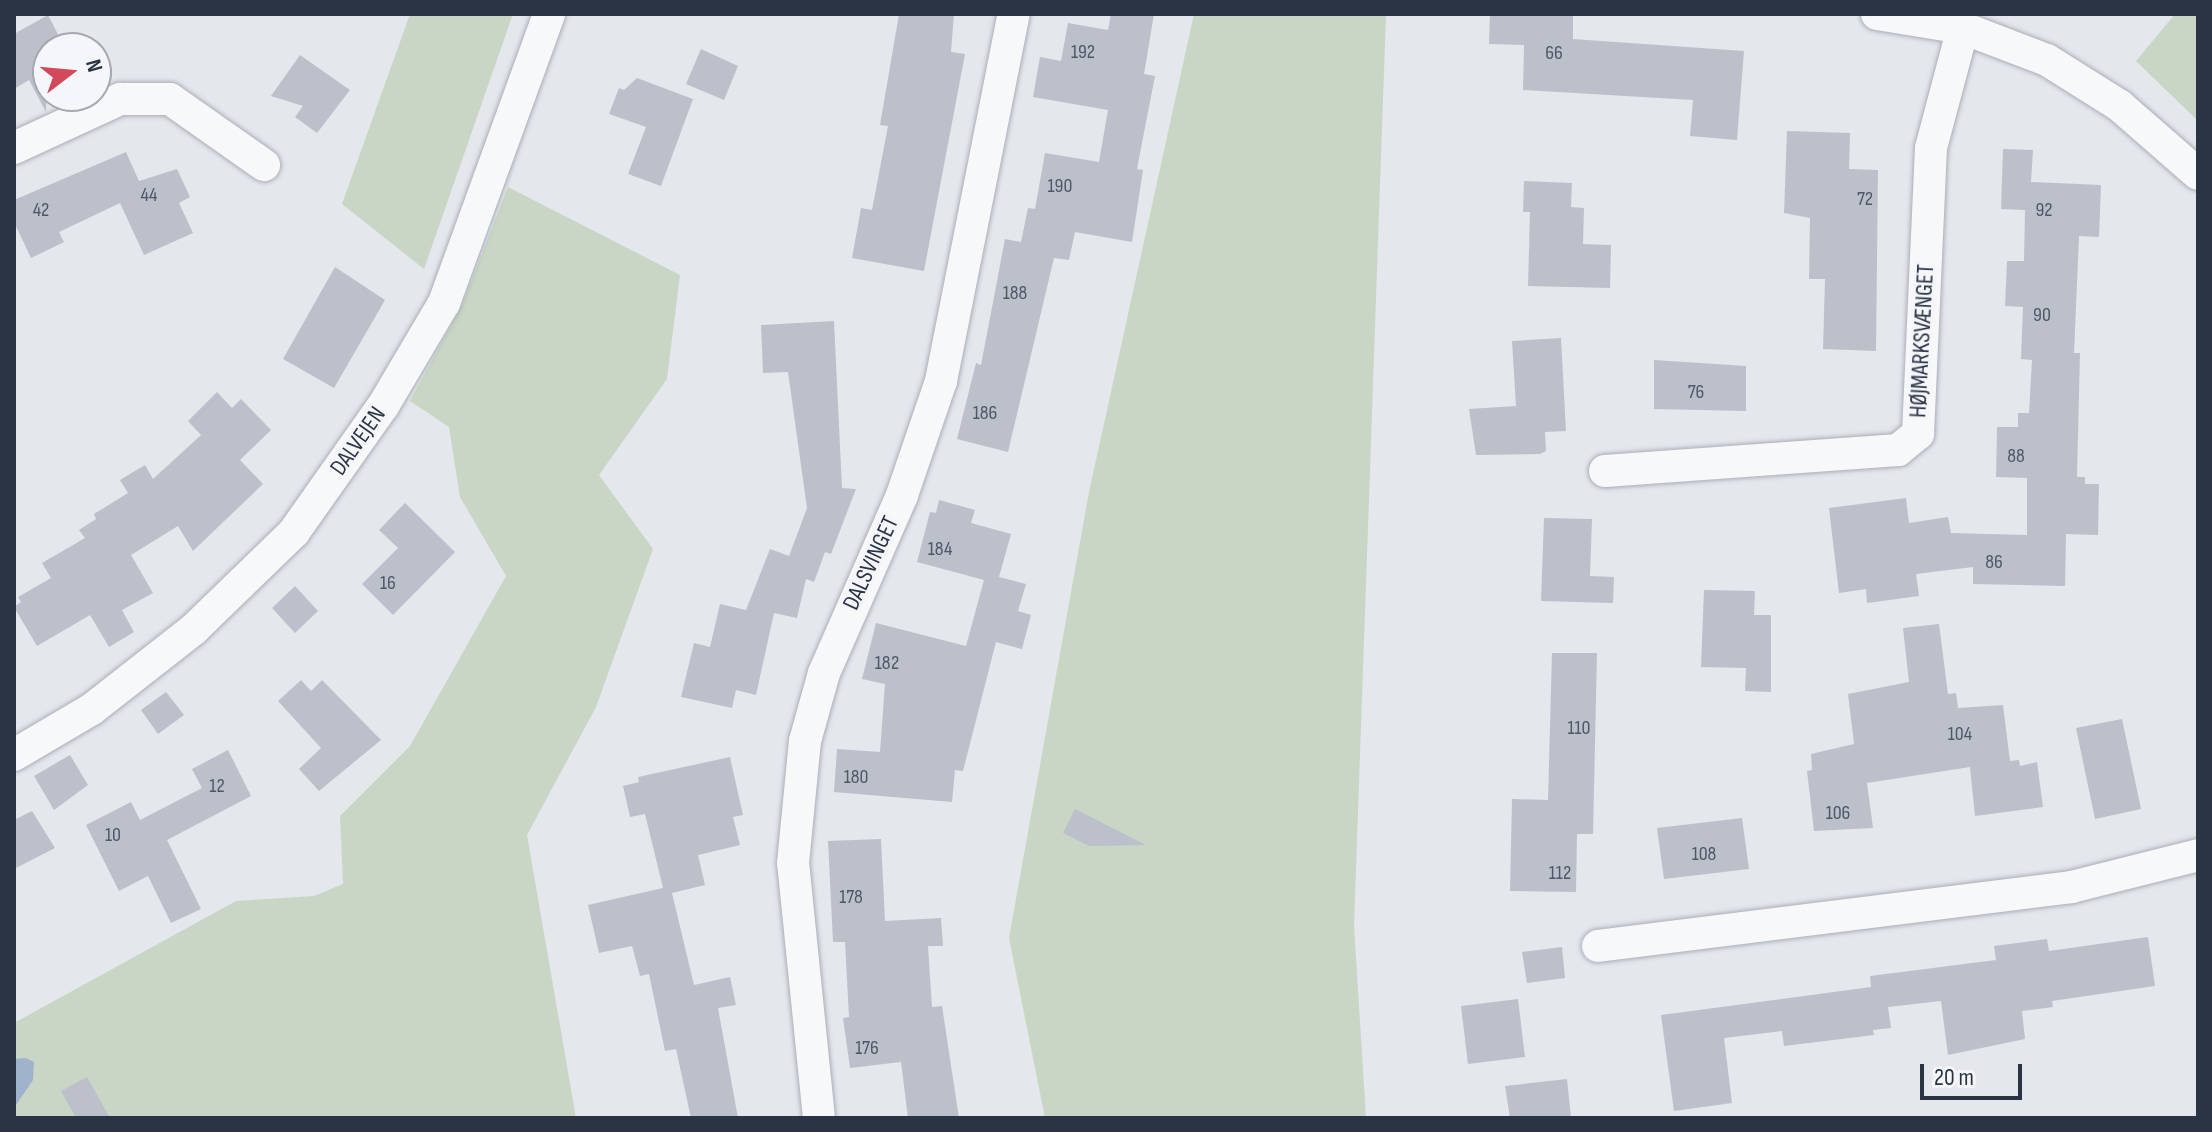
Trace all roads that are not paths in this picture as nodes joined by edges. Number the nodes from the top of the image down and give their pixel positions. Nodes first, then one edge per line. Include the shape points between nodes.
1 (549, 14) edge
2 (1014, 14) edge
3 (1877, 14) edge
4 (1963, 28) junction
5 (14, 148) edge
6 (264, 165) dead end
7 (2198, 174) edge
8 (1605, 471) dead end
9 (14, 755) edge
10 (2198, 855) edge
11 (1598, 946) dead end
12 (819, 1118) edge

1 - 9 street, DALVEJEN via 444,303 383,406 294,532 183,638 92,709
2 - 12 street, DALSVINGET via 941,381 902,495 824,673 805,741 793,863
3 - 4 street
4 - 7 street via 2047,60 2120,106
4 - 8 street, HØJMARKSVÆNGET via 1931,148 1918,434 1898,450
5 - 6 street via 120,99 170,99
10 - 11 street via 2071,887

